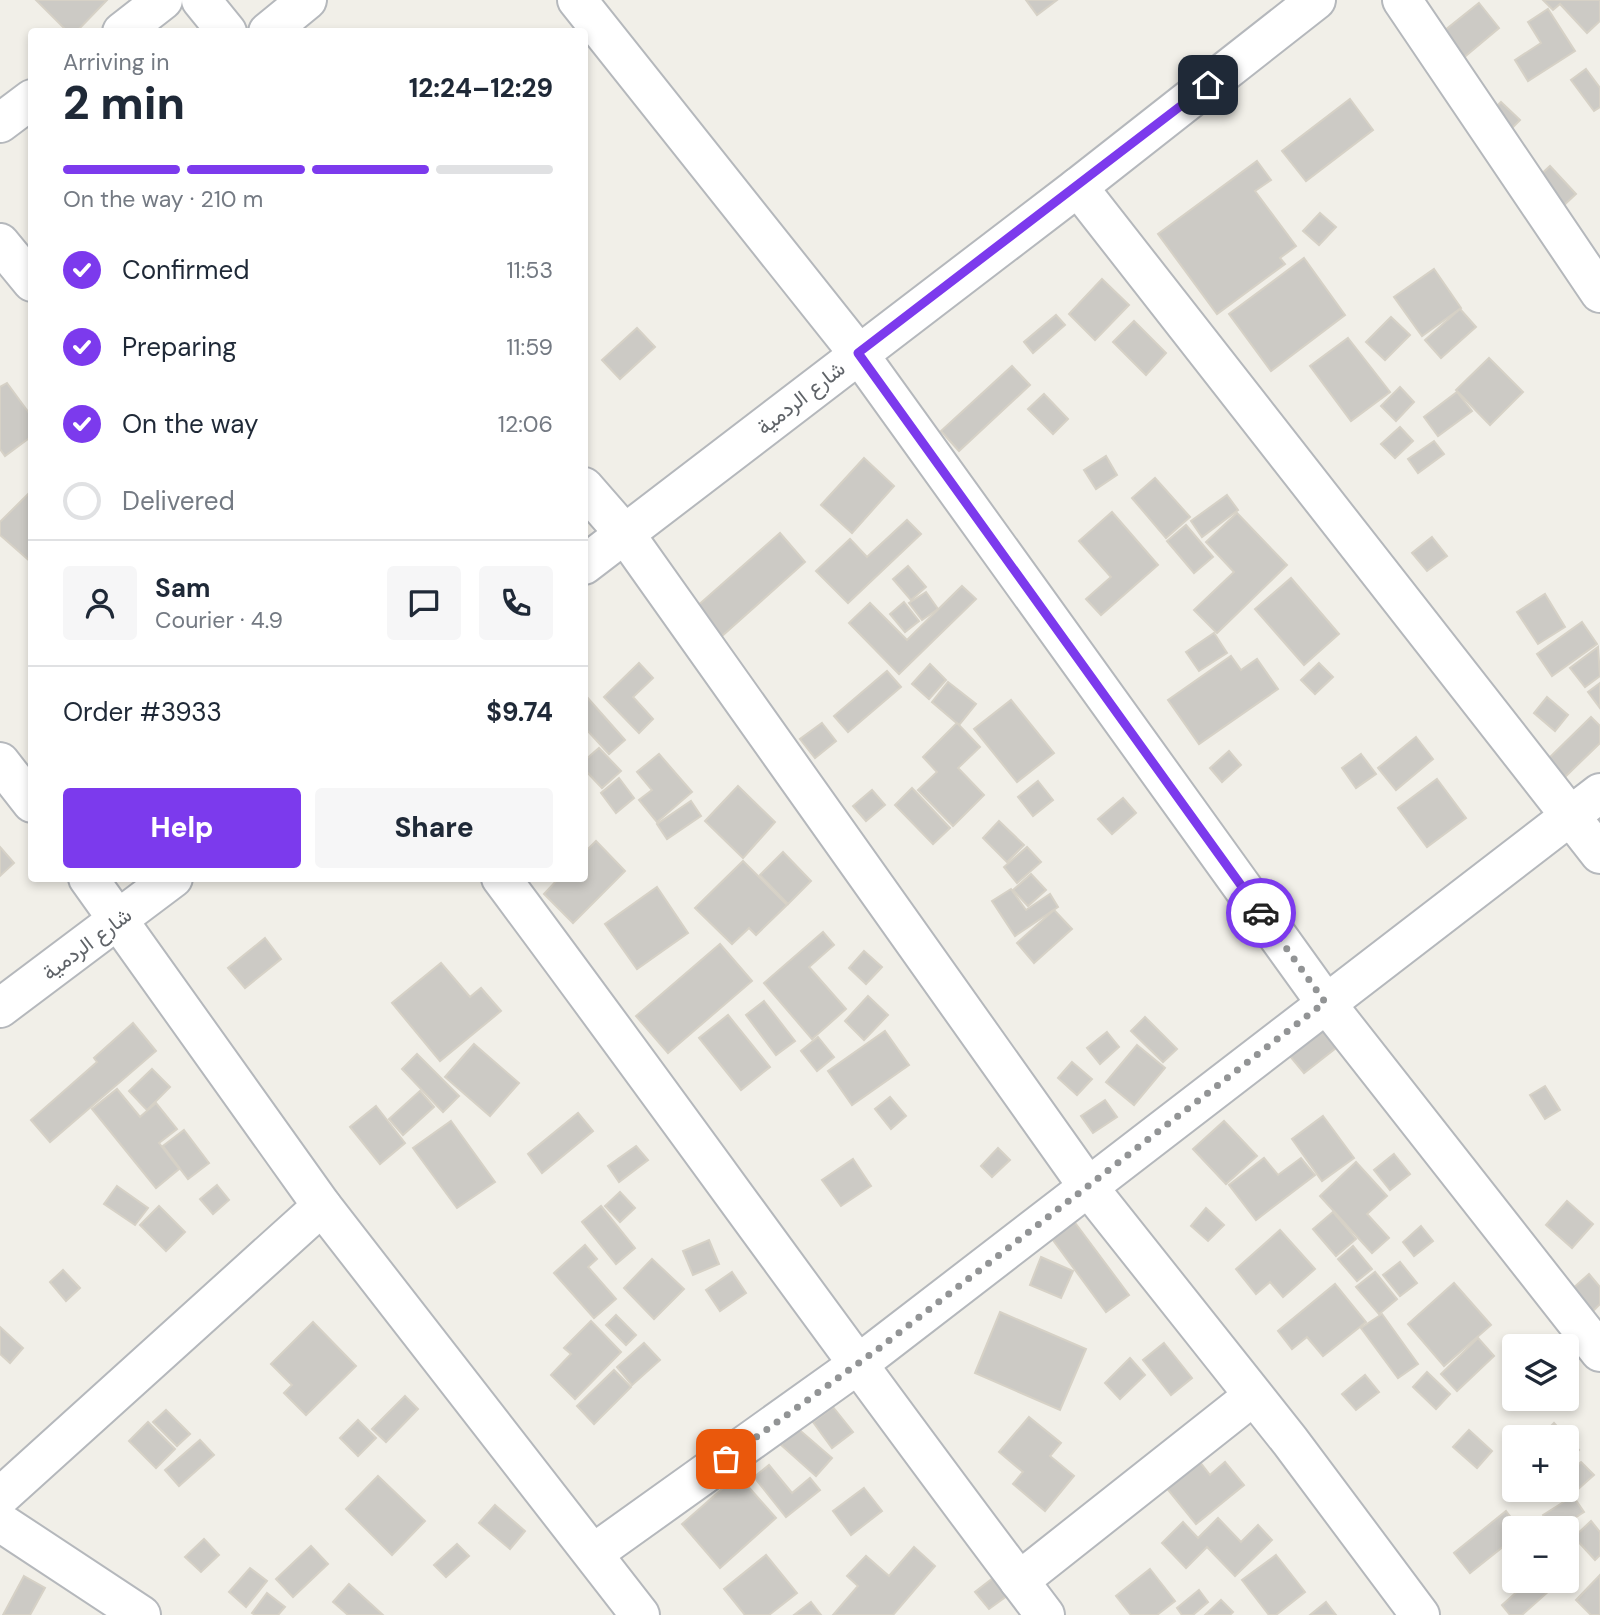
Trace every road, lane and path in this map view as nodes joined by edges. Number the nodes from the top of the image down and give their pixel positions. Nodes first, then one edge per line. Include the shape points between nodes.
1 (163, 0) edge
2 (201, 0) edge
3 (307, 0) edge
4 (577, 0) edge
5 (1316, 0) edge
6 (1402, 0) edge
7 (127, 28) edge
8 (224, 28) edge
9 (273, 28) edge
10 (28, 102) edge
11 (0, 123) edge
12 (1078, 187) junction
13 (0, 243) edge
14 (28, 277) edge
15 (1600, 293) edge
16 (858, 353) junction
17 (588, 491) edge
18 (625, 534) junction
19 (588, 562) edge
20 (0, 762) edge
21 (28, 798) edge
22 (1585, 804) edge
23 (1600, 854) edge
24 (91, 882) edge
25 (168, 882) edge
26 (504, 882) edge
27 (119, 920) junction
28 (1325, 1002) junction
29 (0, 1008) edge
30 (1089, 1188) junction
31 (322, 1206) junction
32 (1600, 1352) edge
33 (857, 1365) junction
34 (1253, 1396) junction
35 (0, 1497) edge
36 (0, 1522) edge
37 (594, 1553) junction
38 (1019, 1581) junction
39 (141, 1615) edge
40 (640, 1615) edge
41 (1045, 1615) edge
42 (1420, 1615) edge

1 - 7 street
2 - 8 street
3 - 9 street
4 - 16 street
5 - 12 street, شارع الردمية
6 - 15 street
10 - 11 street
12 - 16 street, شارع الردمية
12 - 22 street
13 - 14 street
16 - 18 street, شارع الردمية
16 - 28 street
17 - 18 street
18 - 19 street, شارع الردمية
18 - 30 street
20 - 21 street
22 - 23 street
22 - 28 street
24 - 27 street
25 - 27 street, شارع الردمية
26 - 33 street
27 - 29 street, شارع الردمية
27 - 31 street
28 - 30 street
28 - 32 street
30 - 33 street
30 - 34 street
31 - 35 street
31 - 37 street
33 - 37 street
33 - 38 street
34 - 38 street
34 - 42 street
36 - 39 street
37 - 40 street
38 - 41 street

